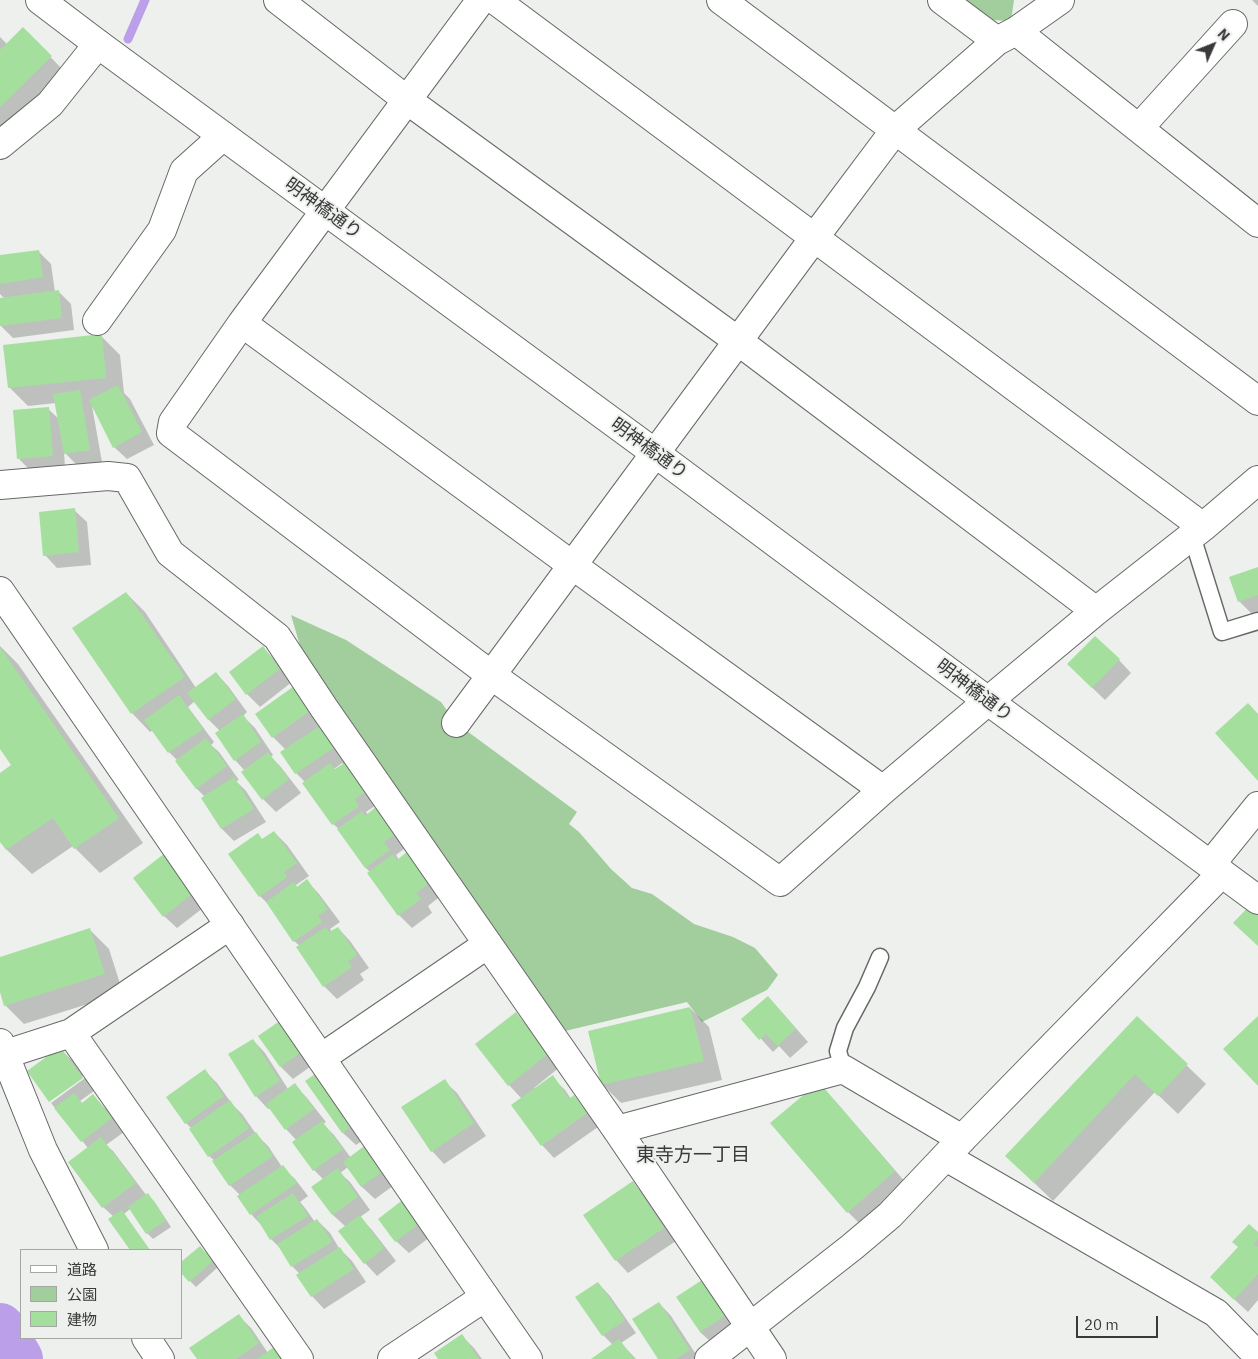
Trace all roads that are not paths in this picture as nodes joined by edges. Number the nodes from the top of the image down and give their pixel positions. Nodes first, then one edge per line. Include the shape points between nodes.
1 (40, 0) edge
2 (278, 0) edge
3 (481, 0) edge
4 (495, 0) edge
5 (721, 0) edge
6 (942, 0) edge
7 (1060, 0) edge
8 (1019, 22) edge
9 (1233, 24) dead end
10 (98, 44) junction
11 (407, 100) junction
12 (1139, 128) junction
13 (895, 130) junction
14 (223, 136) junction
15 (0, 144) edge
16 (325, 211) junction
17 (1258, 223) edge
18 (814, 238) junction
19 (96, 321) dead end
20 (242, 323) junction
21 (738, 341) junction
22 (1258, 401) edge
23 (655, 453) junction
24 (1258, 480) edge
25 (0, 485) edge
26 (1197, 531) junction
27 (572, 565) junction
28 (0, 591) edge
29 (1096, 611) junction
30 (1258, 621) edge
31 (491, 675) junction
32 (988, 701) junction
33 (456, 723) dead end
34 (883, 790) junction
35 (1258, 806) edge
36 (1216, 869) junction
37 (1258, 900) edge
38 (230, 925) junction
39 (488, 944) junction
40 (880, 956) dead end
41 (70, 1033) junction
42 (1, 1051) edge
43 (321, 1058) junction
44 (843, 1069) junction
45 (617, 1130) junction
46 (954, 1148) junction
47 (93, 1249) edge
48 (485, 1297) junction
49 (750, 1326) junction
50 (147, 1339) edge
51 (1258, 1356) edge
52 (160, 1359) edge
53 (299, 1359) edge
54 (392, 1359) edge
55 (528, 1359) edge
56 (709, 1359) edge
57 (772, 1359) edge

1 - 10 street, 明神橋通り
2 - 11 street
3 - 11 street
4 - 18 street
5 - 13 street
6 - 8 street
7 - 8 street
8 - 12 street
8 - 13 street
9 - 12 street
10 - 14 street, 明神橋通り
10 - 15 street via 50,104
11 - 16 street
11 - 21 street
12 - 17 street
13 - 18 street
13 - 22 street
14 - 16 street, 明神橋通り
14 - 19 street via 184,171 162,230
16 - 20 street
16 - 23 street, 明神橋通り
18 - 21 street
18 - 26 street
20 - 27 street
20 - 31 street via 173,422 170,433
21 - 23 street
21 - 29 street
23 - 27 street
23 - 32 street, 明神橋通り
24 - 26 street
25 - 39 street via 108,476 127,478 170,554 277,637
26 - 29 street
26 - 30 lane via 1222,632
27 - 31 street
27 - 34 street
28 - 38 street
29 - 32 street
31 - 33 street
31 - 34 street via 780,882
32 - 34 street
32 - 36 street, 明神橋通り
35 - 36 street
36 - 37 street, 明神橋通り
36 - 46 street
38 - 41 street
38 - 43 street
39 - 43 street
39 - 45 street
40 - 44 lane via 845,1028 838,1051
41 - 42 street
41 - 53 street
42 - 47 street via 43,1150
43 - 48 street
44 - 45 street
44 - 46 street
45 - 49 street
46 - 49 street via 890,1215
46 - 51 street via 1216,1313
48 - 54 street
48 - 55 street
49 - 56 street
49 - 57 street
50 - 52 street

